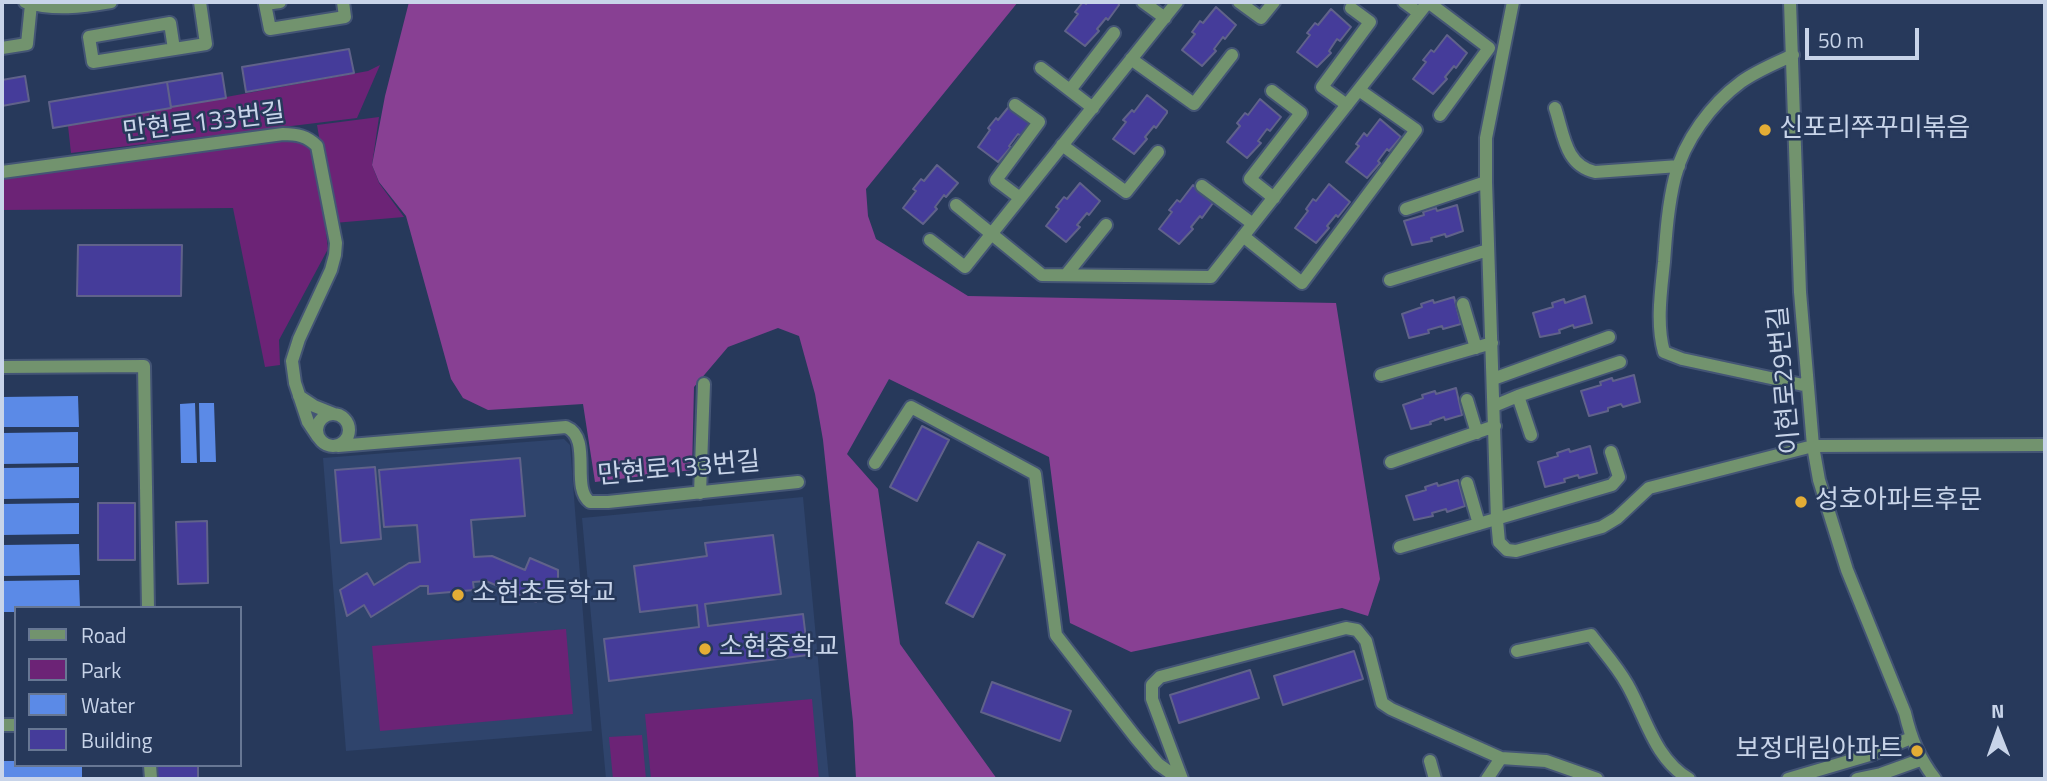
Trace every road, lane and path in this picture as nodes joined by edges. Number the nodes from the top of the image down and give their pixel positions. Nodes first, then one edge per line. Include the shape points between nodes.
1 (111, 2) edge
2 (200, 2) edge
3 (280, 2) edge
4 (343, 2) edge
5 (1143, 2) edge
6 (1177, 2) edge
7 (1239, 2) edge
8 (1274, 2) edge
9 (1404, 2) edge
10 (1428, 2) edge
11 (1513, 2) edge
12 (1790, 2) edge
13 (28, 3) edge
14 (1351, 8) dead end
15 (1419, 13) junction
16 (1165, 18) junction
17 (1114, 33) dead end
18 (2, 48) edge
19 (174, 49) junction
20 (1232, 55) dead end
21 (1793, 55) junction
22 (1132, 59) junction
23 (1041, 68) dead end
24 (1070, 90) junction
25 (1359, 90) junction
26 (1272, 91) dead end
27 (1015, 105) dead end
28 (1347, 105) junction
29 (1093, 108) junction
30 (1555, 108) dead end
31 (1440, 115) dead end
32 (1062, 145) junction
33 (1158, 152) dead end
34 (1679, 166) junction
35 (2, 172) edge
36 (1486, 182) junction
37 (1202, 186) dead end
38 (1020, 198) junction
39 (1274, 198) junction
40 (956, 205) dead end
41 (1406, 209) dead end
42 (1253, 224) junction
43 (1106, 225) dead end
44 (992, 233) junction
45 (1243, 236) junction
46 (930, 240) dead end
47 (1488, 250) junction
48 (1066, 275) junction
49 (1390, 280) dead end
50 (1463, 304) dead end
51 (1609, 337) dead end
52 (1492, 343) junction
53 (1476, 348) junction
54 (1620, 362) dead end
55 (2, 368) edge
56 (1381, 375) dead end
57 (1493, 379) junction
58 (704, 384) dead end
59 (1808, 386) junction
60 (299, 396) junction
61 (1518, 396) junction
62 (1467, 400) dead end
63 (1494, 406) junction
64 (334, 414) junction
65 (348, 422) junction
66 (1495, 426) junction
67 (1477, 433) junction
68 (1531, 435) dead end
69 (318, 437) junction
70 (372, 444) junction
71 (2045, 445) edge
72 (338, 446) junction
73 (1813, 446) junction
74 (1611, 452) dead end
75 (1391, 462) dead end
76 (875, 463) dead end
77 (798, 482) dead end
78 (1467, 484) dead end
79 (701, 493) junction
80 (1497, 520) junction
81 (1479, 524) junction
82 (1400, 547) dead end
83 (148, 606) edge
84 (1517, 651) dead end
85 (1911, 738) junction
86 (1501, 758) junction
87 (1920, 760) junction
88 (1430, 761) dead end
89 (1180, 779) edge
90 (1435, 779) edge
91 (1487, 779) edge
92 (1597, 779) edge
93 (1689, 779) edge
94 (1788, 779) edge
95 (1857, 779) edge
96 (1935, 779) edge

1 - 13 street via 75,8
2 - 19 street via 206,44
3 - 4 street via 265,4 270,29 345,17
5 - 16 street
6 - 16 street
7 - 8 street via 1261,18
9 - 15 street
10 - 15 street
10 - 31 street via 1489,48
11 - 36 street via 1486,138
12 - 21 street, 이현로29번길
13 - 18 street via 27,44
14 - 28 street via 1370,22 1322,87
15 - 25 street
16 - 22 street
17 - 24 street
19 - 19 street via 93,62 89,37 170,23
20 - 22 street via 1194,104
21 - 34 street via 1743,80 1722,98 1700,124
21 - 59 street, 이현로29번길 via 1800,292
22 - 29 street
23 - 24 street
24 - 29 street
25 - 28 street
25 - 45 street via 1416,130 1302,283
26 - 39 street via 1301,113 1251,179
27 - 38 street via 1038,122 996,180
28 - 39 street
29 - 32 street
30 - 34 street via 1572,160 1582,169 1595,173
32 - 33 street via 1126,192
32 - 38 street
34 - 59 street via 1670,199 1661,292 1664,352
35 - 60 street, 만현로133번길 via 283,135 310,139 317,146 336,243 331,270 294,352
36 - 41 street
36 - 47 street
37 - 42 street
38 - 44 street
39 - 42 street
40 - 44 street
42 - 45 street
43 - 48 street
44 - 46 street via 965,267
44 - 48 street via 1042,275
45 - 48 street via 1211,277
47 - 49 street
47 - 52 street
50 - 53 street
51 - 57 street
52 - 53 street
52 - 57 street
53 - 56 street
54 - 61 street
55 - 83 street via 144,366
57 - 63 street
58 - 79 street
59 - 73 street, 이현로29번길
60 - 64 street
60 - 69 street, 만현로133번길
61 - 63 street
61 - 68 street
62 - 67 street
63 - 66 street
64 - 65 street
64 - 69 street via 320,421
65 - 70 street
65 - 72 street via 347,439
66 - 67 street
66 - 80 street
67 - 75 street
69 - 72 street, 만현로133번길 via 327,445
70 - 72 street, 만현로133번길
70 - 79 street, 만현로133번길 via 566,427 577,436 584,495 590,502
71 - 73 street
73 - 80 street via 1649,488 1602,527 1516,551 1507,550 1499,541
73 - 85 street, 이현로29번길 via 1843,559
74 - 80 street via 1619,477 1612,485
76 - 89 street via 911,407 1035,474 1056,635 1158,764
77 - 79 street, 만현로133번길
78 - 81 street
80 - 81 street
81 - 82 street
84 - 93 street via 1591,635 1626,683 1660,752
85 - 87 street, 이현로29번길
85 - 94 street
86 - 89 street via 1382,703 1366,641 1346,628 1160,677 1152,685 1152,699
86 - 91 street
86 - 92 street via 1546,761
87 - 95 street
87 - 96 street, 이현로29번길
88 - 90 street

